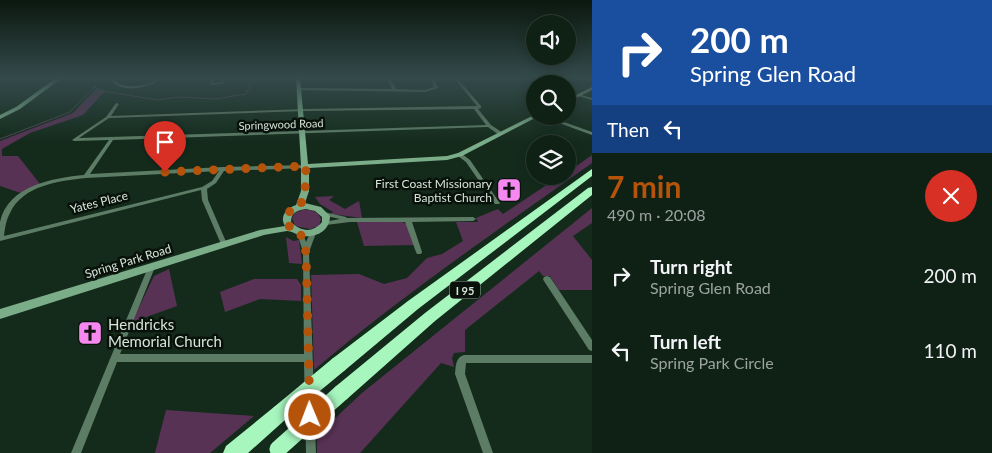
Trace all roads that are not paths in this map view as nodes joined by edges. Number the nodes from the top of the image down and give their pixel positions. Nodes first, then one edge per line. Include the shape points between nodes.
1 (30, 99) edge
2 (300, 99) edge
3 (473, 99) edge
4 (117, 104) dead end
5 (475, 108) junction
6 (302, 110) junction
7 (0, 117) edge
8 (108, 117) junction
9 (526, 121) edge
10 (567, 125) edge
11 (489, 126) junction
12 (303, 132) junction
13 (501, 134) junction
14 (592, 134) edge
15 (111, 140) junction
16 (460, 155) junction
17 (306, 166) junction
18 (224, 170) junction
19 (592, 172) edge
20 (86, 176) junction
21 (204, 188) junction
22 (592, 190) edge
23 (305, 191) junction
24 (497, 203) dead end
25 (300, 207) junction
26 (312, 207) junction
27 (286, 218) junction
28 (325, 218) junction
29 (473, 219) dead end
30 (408, 220) junction
31 (290, 228) junction
32 (263, 232) junction
33 (300, 232) junction
34 (312, 233) junction
35 (0, 238) edge
36 (224, 244) junction
37 (306, 252) junction
38 (419, 252) dead end
39 (151, 267) junction
40 (547, 279) dead end
41 (0, 314) edge
42 (592, 347) edge
43 (114, 358) junction
44 (309, 358) junction
45 (592, 359) edge
46 (276, 451) edge
47 (76, 453) edge
48 (233, 453) edge
49 (311, 453) edge
50 (488, 453) edge

1 - 7 street
2 - 6 street
3 - 5 street via 480,107
4 - 8 street
5 - 6 street
5 - 11 street
6 - 8 street
6 - 12 street
8 - 15 street, Springwood Road via 74,140
9 - 13 main road
10 - 14 street
11 - 12 street, Springwood Road
11 - 13 street
12 - 15 street, Springwood Road
12 - 17 street
13 - 16 main road
15 - 20 street
16 - 17 main road
16 - 24 street via 468,161
17 - 18 street
17 - 23 main road
18 - 20 street
18 - 21 street
19 - 48 highway, I 95, bridge via 418,300
20 - 35 street via 50,182 21,196 8,210
21 - 35 street, Yates Place
21 - 36 street via 204,200
22 - 46 highway, I 95, bridge via 424,322
23 - 25 main road
23 - 26 main road
25 - 26 main road
25 - 27 main road via 290,211
26 - 28 main road
27 - 31 main road
27 - 32 main road, Spring Park Road
28 - 30 street
28 - 34 main road via 320,230
29 - 30 street
30 - 38 street
31 - 32 main road, Spring Park Road
31 - 33 main road
32 - 36 main road, Spring Park Road
33 - 34 main road
33 - 37 street
34 - 37 street
36 - 39 main road, Spring Park Road
37 - 44 street
39 - 41 main road, Spring Park Road
39 - 43 street
40 - 42 street
43 - 44 street
43 - 47 street
44 - 49 street
45 - 50 street via 469,358 461,362 460,374

